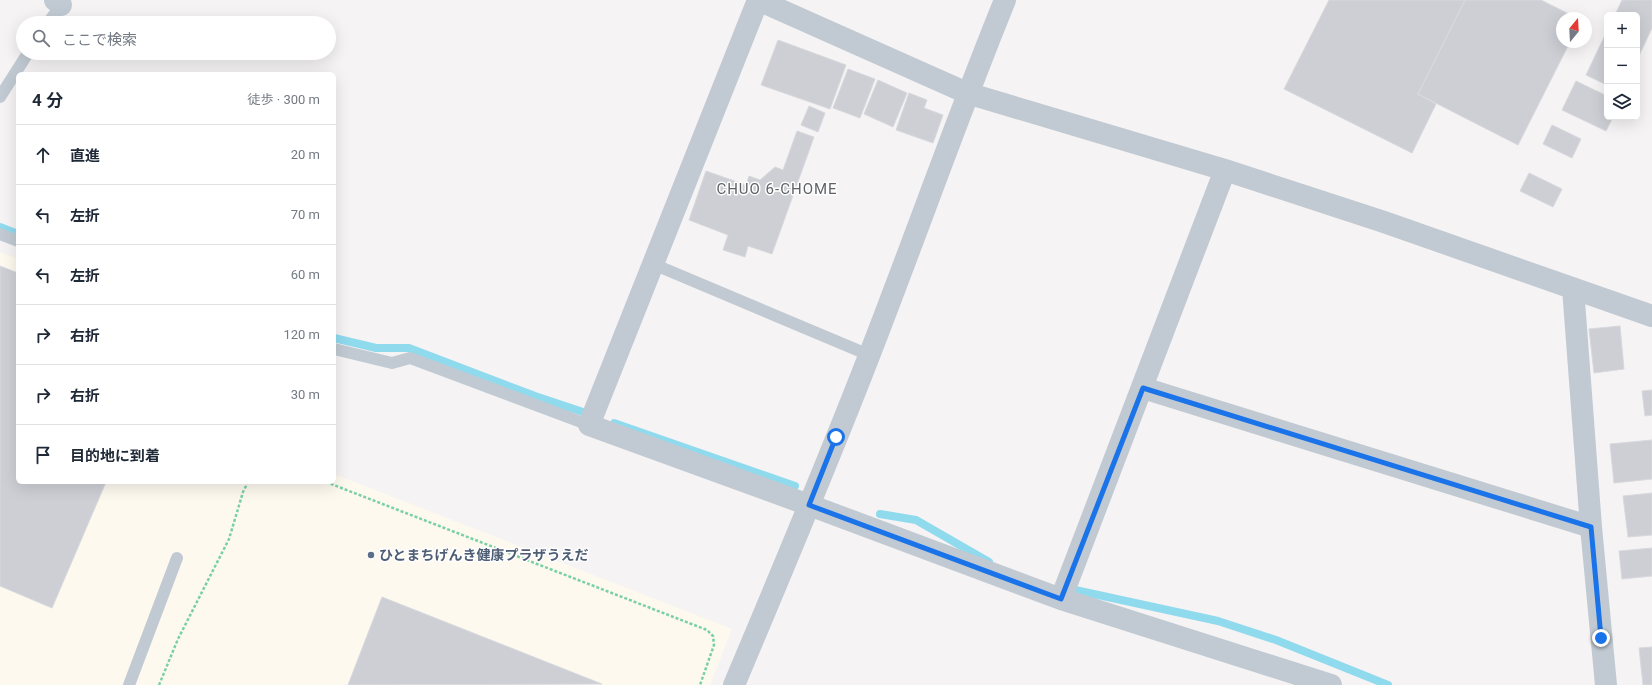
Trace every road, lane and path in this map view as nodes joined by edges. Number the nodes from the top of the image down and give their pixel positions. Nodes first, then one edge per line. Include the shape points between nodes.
1 (758, 0) edge
2 (1004, 0) edge
3 (60, 2) edge
4 (52, 16) edge
5 (23, 60) edge
6 (967, 93) junction
7 (0, 96) edge
8 (1225, 170) junction
9 (0, 234) edge
10 (16, 240) edge
11 (653, 264) junction
12 (1573, 288) junction
13 (1652, 316) edge
14 (336, 349) edge
15 (869, 355) junction
16 (1143, 388) junction
17 (589, 425) junction
18 (247, 484) edge
19 (331, 484) edge
20 (809, 505) junction
21 (1591, 527) junction
22 (177, 558) dead end
23 (1061, 599) junction
24 (129, 685) edge
25 (159, 685) edge
26 (700, 685) edge
27 (734, 685) edge
28 (1331, 685) edge
29 (1606, 685) edge

1 - 6 street
1 - 11 street
2 - 6 street
3 - 4 lane
5 - 7 lane
6 - 8 street
6 - 15 street
8 - 12 street
8 - 16 street
9 - 10 lane
11 - 15 lane
11 - 17 street
12 - 13 street
12 - 21 street
14 - 17 lane via 392,363 410,358
15 - 20 street
16 - 21 street
16 - 23 street
17 - 20 street
18 - 25 path via 229,539 178,639
19 - 26 path via 706,630 713,636 714,645
20 - 23 street
20 - 27 street
21 - 29 street
22 - 24 lane
23 - 28 street

